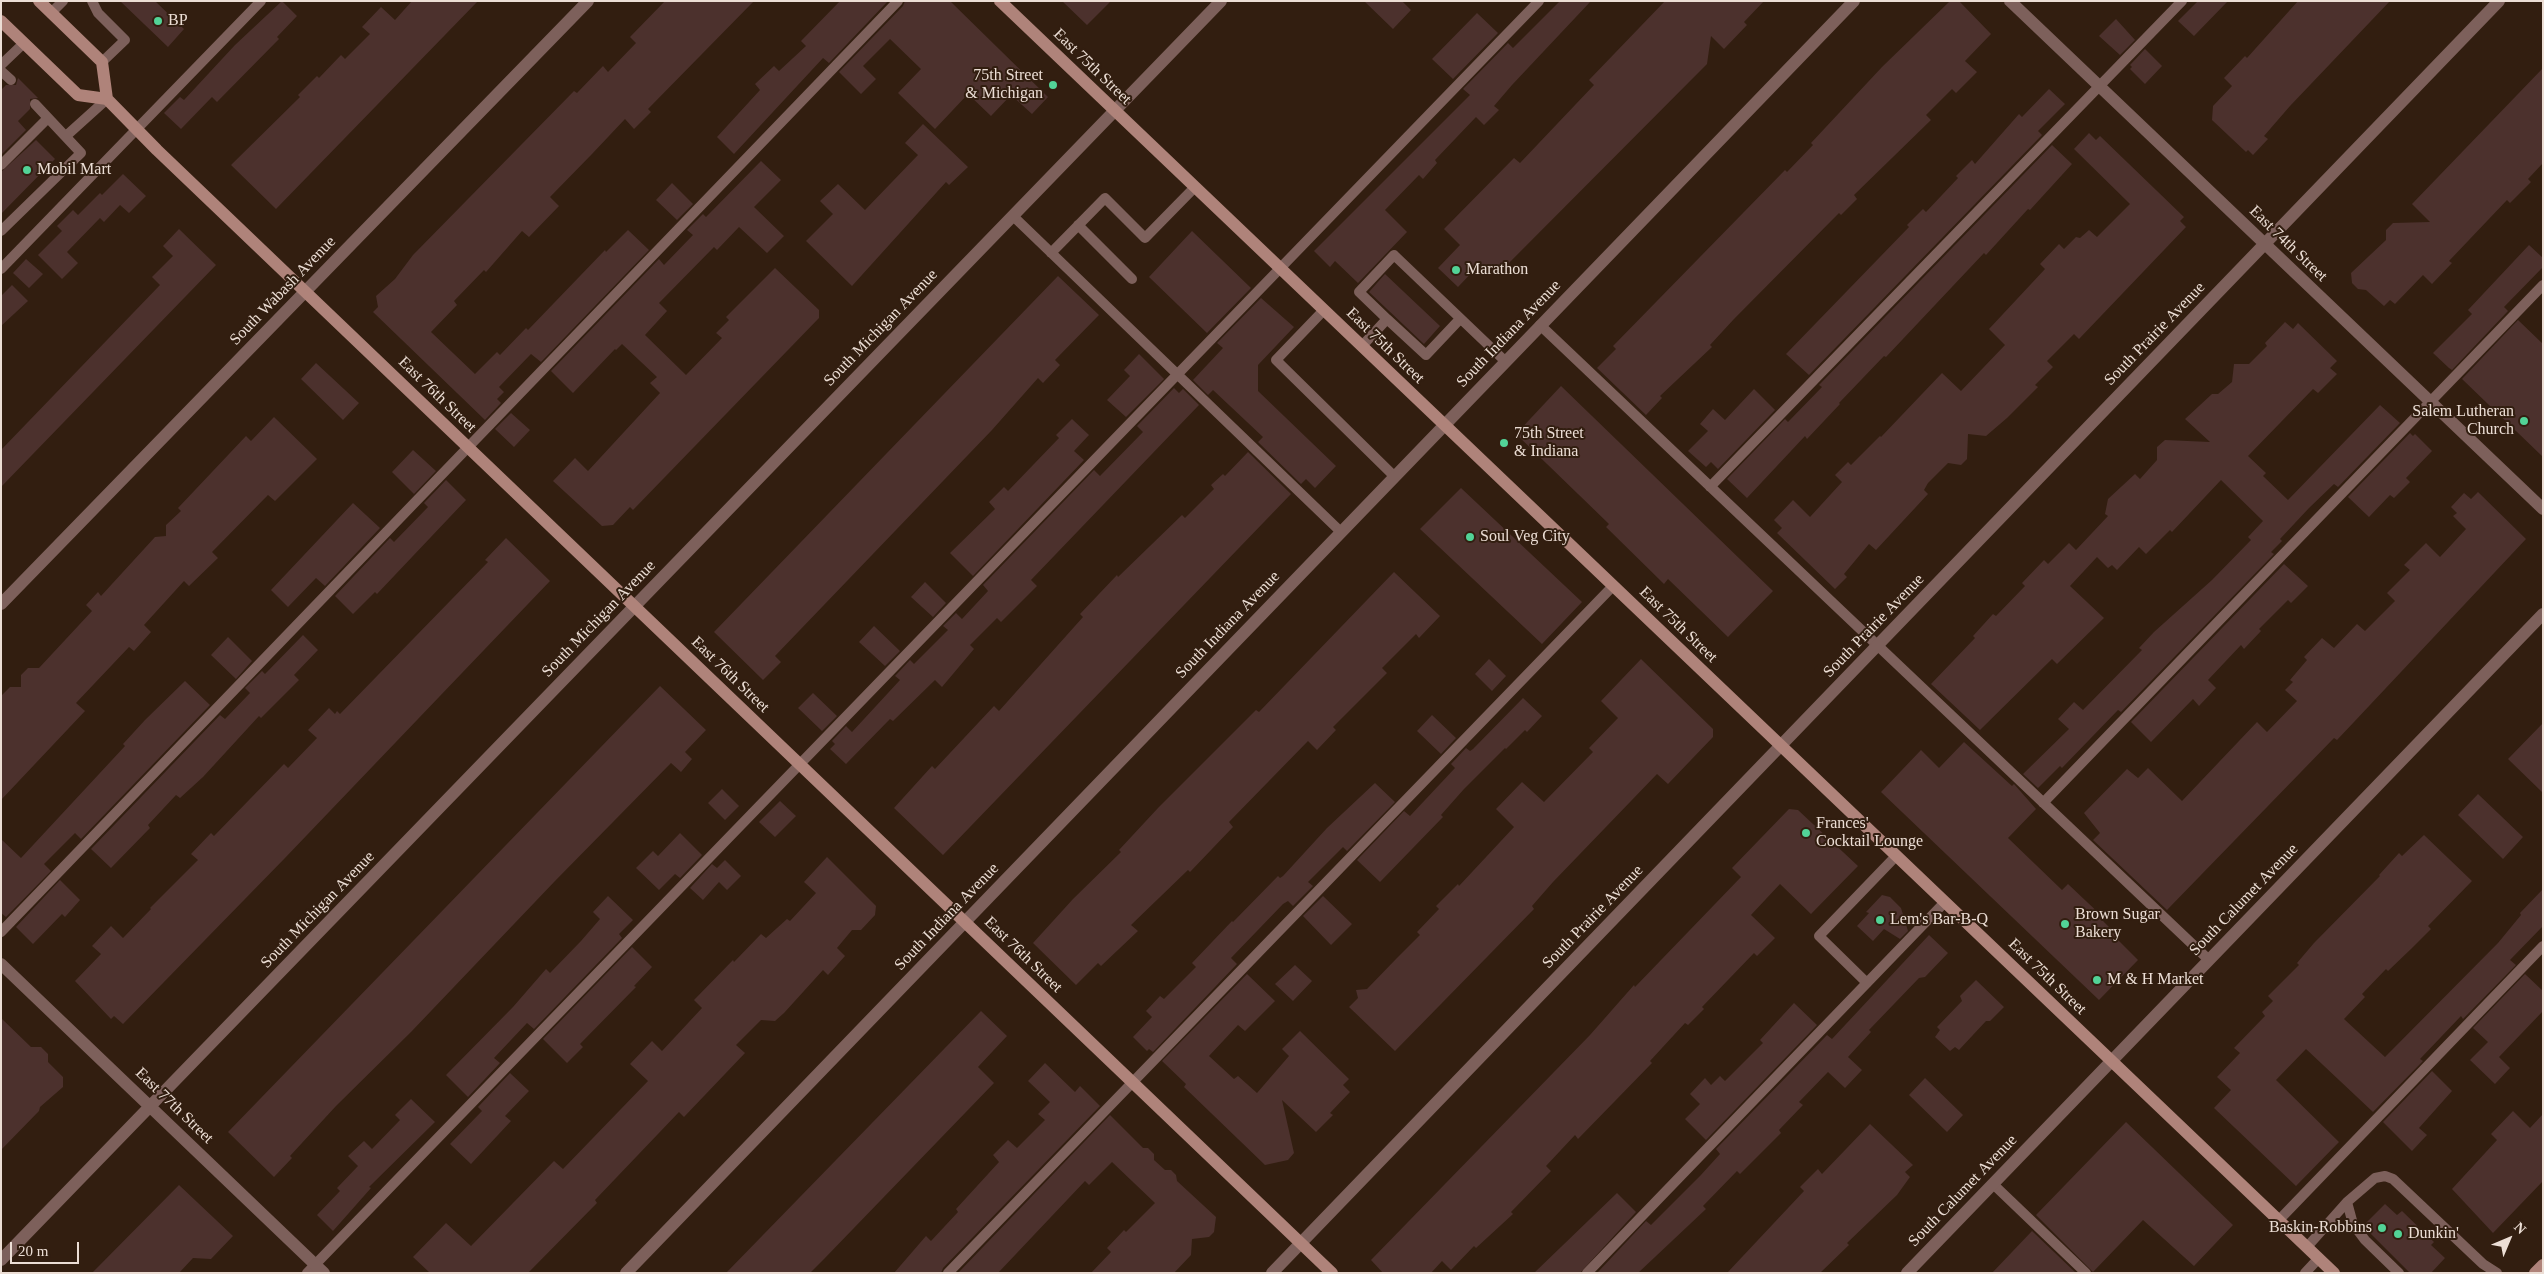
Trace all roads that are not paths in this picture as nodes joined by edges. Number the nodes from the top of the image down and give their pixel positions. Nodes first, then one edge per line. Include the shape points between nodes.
1 (39, 1) edge
2 (63, 1) edge
3 (92, 1) edge
4 (261, 1) edge
5 (588, 1) edge
6 (898, 1) edge
7 (1000, 1) edge
8 (1221, 1) edge
9 (1539, 1) edge
10 (1854, 1) edge
11 (2010, 1) edge
12 (2182, 1) edge
13 (2499, 1) edge
14 (52, 13) junction
15 (1, 20) edge
16 (24, 43) junction
17 (102, 62) junction
18 (1, 66) edge
19 (1, 71) edge
20 (11, 80) dead end
21 (2100, 87) junction
22 (107, 99) junction
23 (35, 104) dead end
24 (1114, 111) junction
25 (48, 118) junction
26 (137, 129) junction
27 (66, 136) junction
28 (1, 164) edge
29 (1195, 187) junction
30 (1012, 216) junction
31 (1078, 225) junction
32 (1, 231) edge
33 (2265, 244) junction
34 (1051, 253) junction
35 (1, 269) edge
36 (1281, 269) junction
37 (1132, 279) dead end
38 (2543, 285) edge
39 (305, 292) junction
40 (1324, 310) junction
41 (1387, 319) junction
42 (1460, 319) junction
43 (1540, 325) junction
44 (1362, 346) junction
45 (1505, 362) junction
46 (1178, 375) junction
47 (2430, 402) junction
48 (1444, 424) junction
49 (469, 448) junction
50 (1394, 476) junction
51 (1710, 487) junction
52 (2543, 509) edge
53 (1341, 532) junction
54 (1613, 586) junction
55 (1, 604) edge
56 (634, 606) junction
57 (2543, 614) edge
58 (1877, 646) junction
59 (1781, 746) junction
60 (800, 764) junction
61 (2043, 803) junction
62 (1896, 856) junction
63 (1945, 902) junction
64 (965, 922) junction
65 (1, 932) edge
66 (2543, 946) edge
67 (2208, 960) junction
68 (1, 964) edge
69 (1867, 983) junction
70 (2112, 1061) junction
71 (1132, 1082) junction
72 (150, 1106) junction
73 (1993, 1184) junction
74 (2347, 1202) junction
75 (2279, 1220) junction
76 (1301, 1243) junction
77 (2307, 1247) junction
78 (2319, 1258) junction
79 (1, 1260) edge
80 (2543, 1264) edge
81 (315, 1270) edge
82 (626, 1273) edge
83 (948, 1273) edge
84 (1272, 1273) edge
85 (1332, 1273) edge
86 (1587, 1273) edge
87 (1907, 1273) edge
88 (2086, 1273) edge
89 (2305, 1273) edge
90 (2334, 1273) edge
91 (2399, 1273) edge
92 (2497, 1273) edge
93 (2535, 1273) edge

1 - 14 street
2 - 14 lane
3 - 17 lane via 98,13 125,40
4 - 26 lane
5 - 39 street, South Wabash Avenue
6 - 49 lane
7 - 24 street, East 75th Street
8 - 24 street, South Michigan Avenue
9 - 36 lane
10 - 43 street, South Indiana Avenue
11 - 21 street, East 74th Street
12 - 21 lane
13 - 33 street, South Prairie Avenue
14 - 17 street
15 - 16 street
16 - 18 lane
16 - 22 street via 78,95
17 - 22 street
19 - 20 lane
21 - 33 street, East 74th Street
21 - 51 lane
22 - 26 street, East 76th Street
22 - 27 lane
23 - 25 lane
24 - 29 street, East 75th Street
24 - 30 street, South Michigan Avenue
25 - 27 lane
25 - 28 lane
26 - 35 lane
26 - 39 street, East 76th Street
27 - 32 lane via 81,153
29 - 31 lane via 1145,238 1105,198
29 - 36 street, East 75th Street
30 - 34 lane
30 - 56 street, South Michigan Avenue
31 - 34 lane
31 - 37 lane
33 - 47 street, East 74th Street
33 - 58 street, South Prairie Avenue
34 - 46 lane
36 - 40 street, East 75th Street
36 - 46 lane
38 - 47 lane
39 - 49 street, East 76th Street
39 - 55 street, South Wabash Avenue
40 - 44 street, East 75th Street
40 - 50 lane via 1276,360
41 - 42 lane via 1426,355
41 - 42 lane via 1359,292 1394,255
41 - 44 lane
42 - 45 lane
43 - 45 street, South Indiana Avenue
43 - 51 lane
44 - 48 street, East 75th Street
45 - 48 street, South Indiana Avenue
46 - 53 lane
46 - 60 lane
47 - 52 street, East 74th Street
47 - 61 lane
48 - 50 street, South Indiana Avenue
48 - 54 street, East 75th Street
49 - 56 street, East 76th Street
49 - 65 lane
50 - 53 street, South Indiana Avenue
51 - 58 lane
53 - 64 street, South Indiana Avenue
54 - 59 street, East 75th Street
54 - 71 lane
56 - 60 street, East 76th Street
56 - 72 street, South Michigan Avenue
57 - 67 street, South Calumet Avenue
58 - 59 street, South Prairie Avenue
58 - 61 lane
59 - 62 street, East 75th Street
59 - 76 street, South Prairie Avenue
60 - 64 street, East 76th Street
60 - 81 lane
61 - 67 lane
62 - 63 street, East 75th Street
62 - 69 lane via 1819,936
63 - 69 lane
63 - 70 street, East 75th Street
64 - 71 street, East 76th Street
64 - 82 street, South Indiana Avenue
66 - 75 lane
67 - 70 street, South Calumet Avenue
68 - 72 street, East 77th Street
69 - 86 lane
70 - 73 street, South Calumet Avenue
70 - 75 street, East 75th Street
71 - 76 street, East 76th Street
71 - 83 lane
72 - 79 street, South Michigan Avenue
72 - 81 street, East 77th Street
73 - 87 street, South Calumet Avenue
73 - 88 lane
74 - 77 lane
74 - 91 lane via 2353,1224
74 - 92 lane via 2375,1178 2385,1176 2392,1179 2483,1264
75 - 77 street, East 75th Street
76 - 84 street, South Prairie Avenue
76 - 85 street, East 76th Street
77 - 78 street, East 75th Street
78 - 89 lane
78 - 90 street, East 75th Street
80 - 93 street

